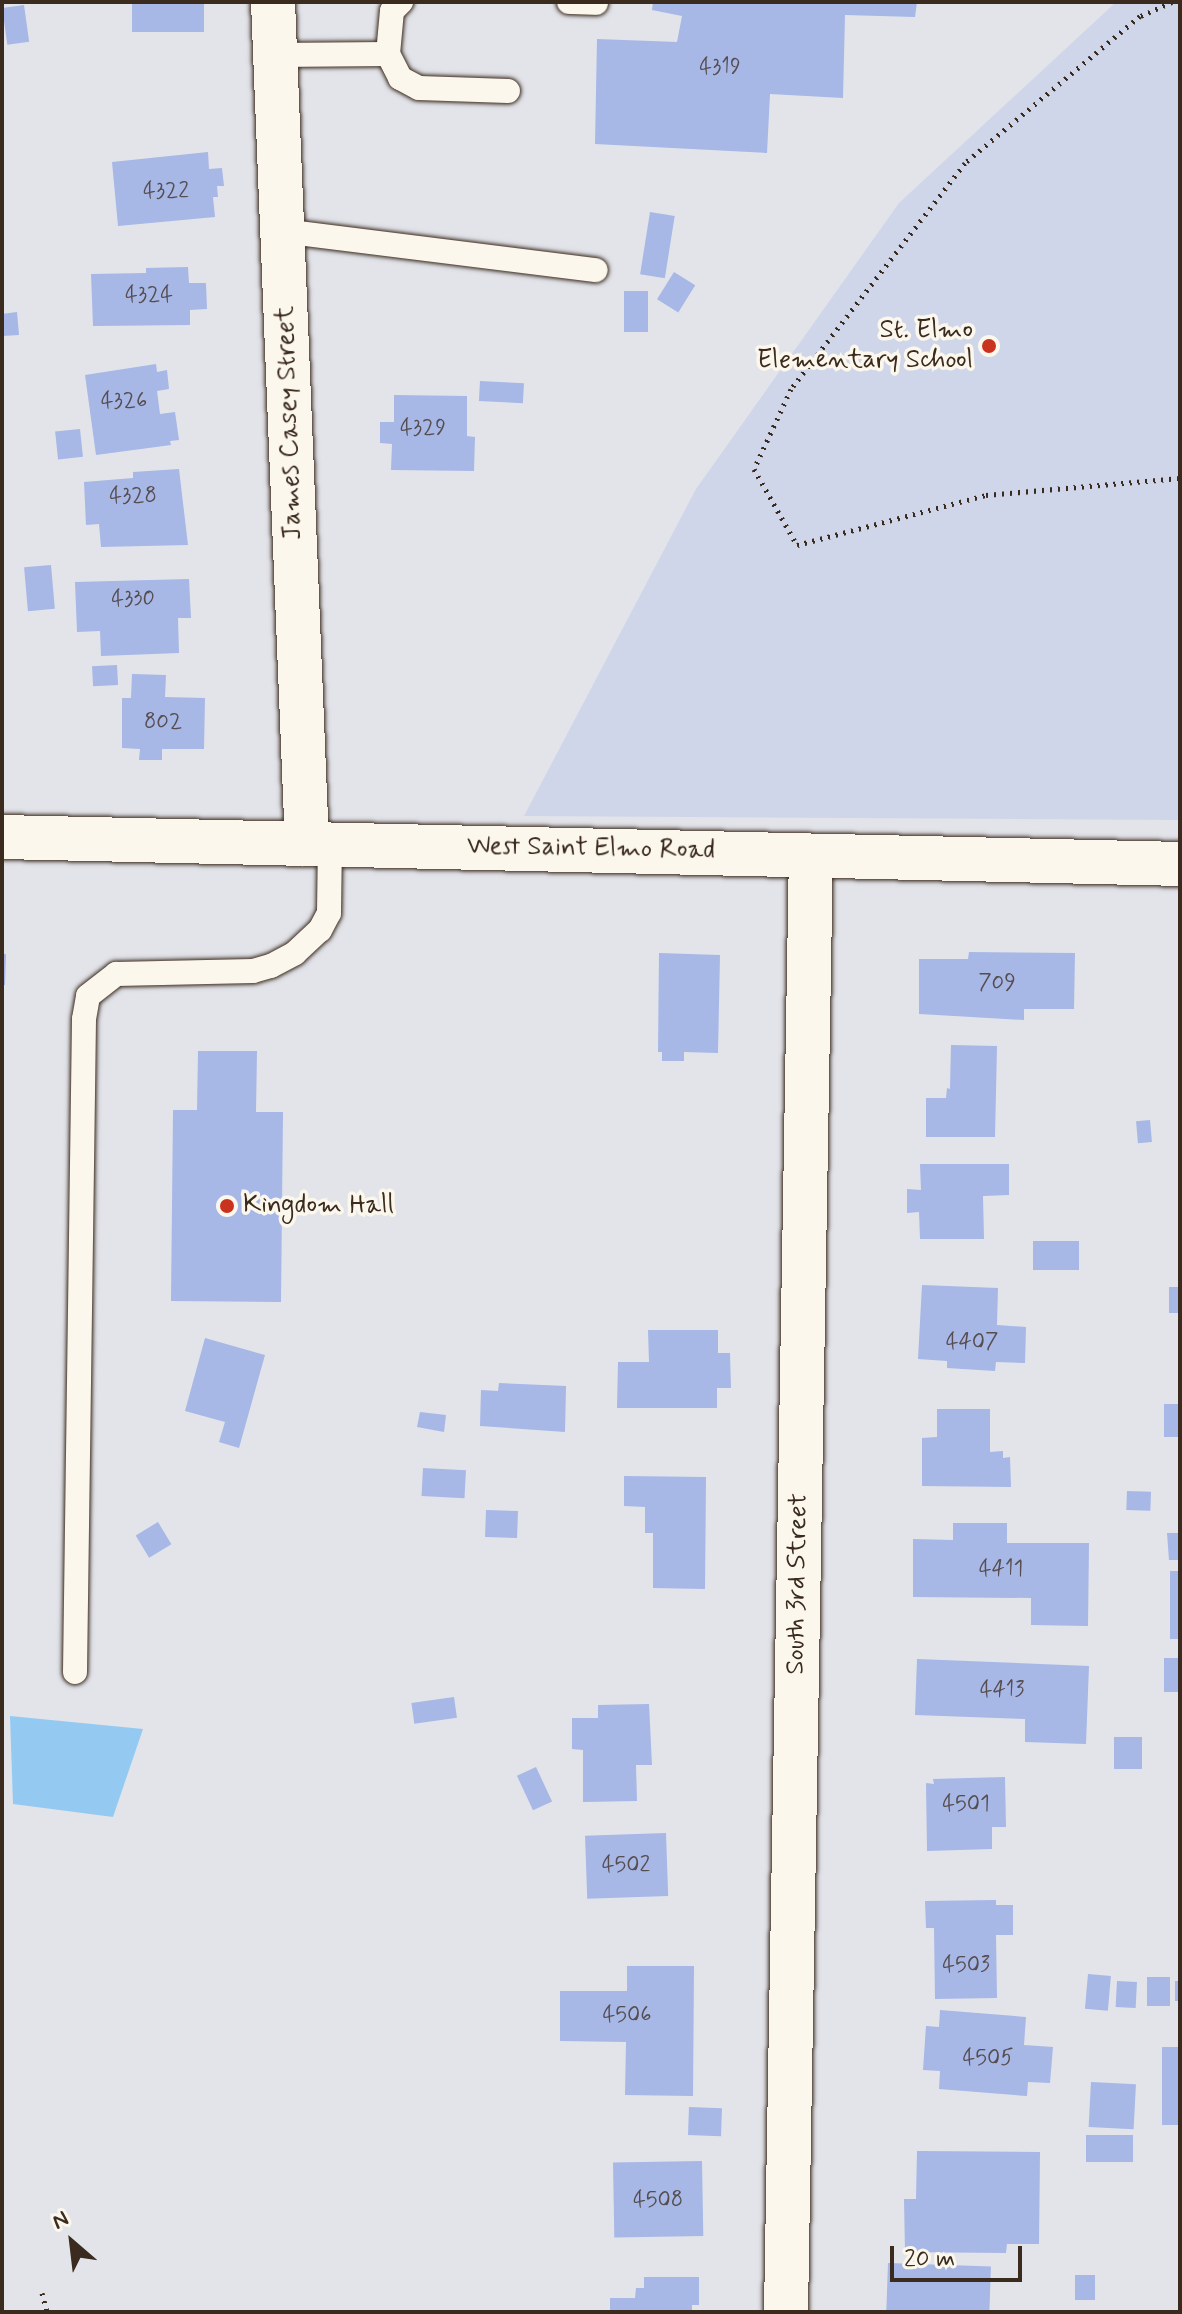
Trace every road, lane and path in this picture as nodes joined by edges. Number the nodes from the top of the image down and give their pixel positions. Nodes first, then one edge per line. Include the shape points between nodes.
1 (273, 2) edge
2 (401, 2) edge
3 (569, 2) edge
4 (1172, 2) edge
5 (596, 3) edge
6 (388, 54) junction
7 (275, 55) junction
8 (508, 91) dead end
9 (282, 231) junction
10 (596, 270) dead end
11 (1180, 478) edge
12 (2, 837) edge
13 (319, 844) junction
14 (811, 856) junction
15 (1180, 864) edge
16 (75, 1672) dead end
17 (42, 2293) dead end
18 (47, 2312) edge
19 (786, 2312) edge

1 - 7 street, James Casey Street
2 - 6 lane via 392,11
3 - 5 lane
4 - 11 path via 1140,16 965,163 791,389 754,469 797,545 986,495
6 - 7 lane
6 - 8 lane via 400,78 419,88
7 - 9 street, James Casey Street
9 - 10 lane
9 - 13 street, James Casey Street
12 - 13 street, West Saint Elmo Road
13 - 14 street, West Saint Elmo Road
13 - 16 lane via 329,913 320,930 295,953 253,971 116,974 88,996
14 - 15 street, West Saint Elmo Road
14 - 19 street, South 3rd Street
17 - 18 path

